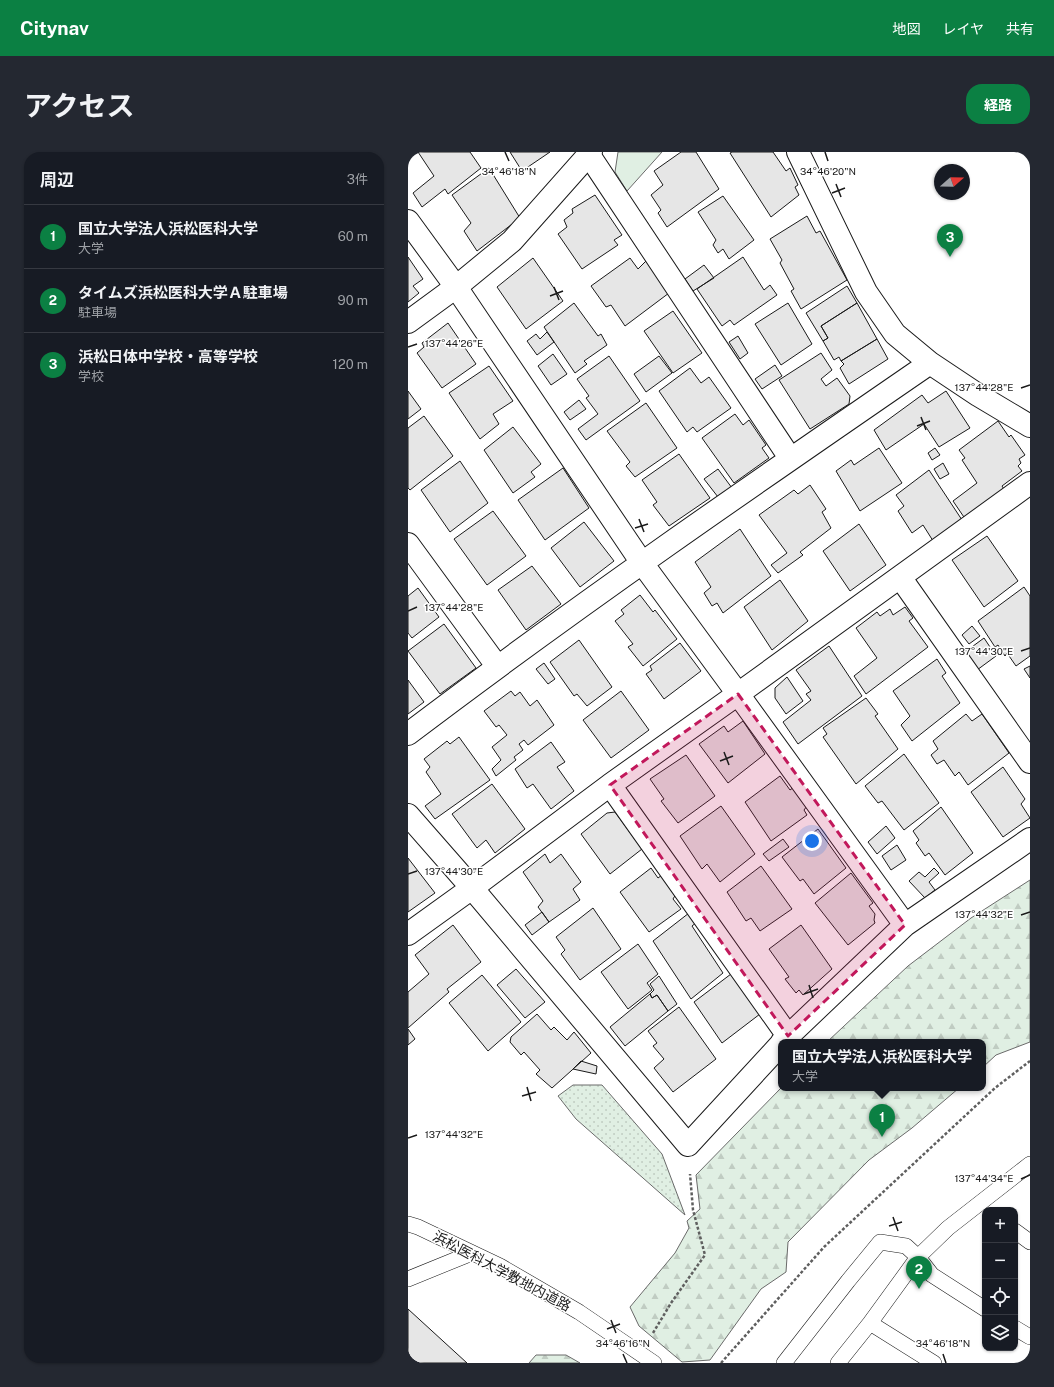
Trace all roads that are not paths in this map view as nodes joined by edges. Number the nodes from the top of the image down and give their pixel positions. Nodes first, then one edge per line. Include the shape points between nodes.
1 (798, 152) edge
2 (590, 153) edge
3 (408, 221) edge
4 (456, 287) junction
5 (408, 322) edge
6 (930, 363) junction
7 (1030, 426) edge
8 (790, 458) junction
9 (1030, 482) edge
10 (408, 544) edge
11 (642, 563) junction
12 (900, 577) junction
13 (497, 666) junction
14 (738, 694) junction
15 (408, 734) edge
16 (1030, 762) edge
17 (610, 785) junction
18 (408, 815) edge
19 (1030, 839) edge
20 (472, 888) junction
21 (905, 925) junction
22 (408, 934) edge
23 (783, 1039) edge
24 (786, 1039) edge
25 (778, 1048) edge
26 (1030, 1164) edge
27 (981, 1208) edge
28 (408, 1224) edge
29 (1018, 1233) edge
30 (1030, 1242) edge
31 (472, 1253) junction
32 (918, 1257) junction
33 (408, 1279) edge
34 (982, 1307) edge
35 (870, 1323) junction
36 (1018, 1330) edge
37 (1030, 1337) edge
38 (654, 1363) edge
39 (784, 1363) edge
40 (838, 1363) edge
41 (934, 1363) edge

1 - 6 street via 866,292 895,334
2 - 4 street via 512,241
2 - 8 street
3 - 4 street
4 - 5 street
4 - 11 street
6 - 7 street
6 - 8 street
8 - 11 street
9 - 12 street
10 - 13 street
11 - 13 street
11 - 14 street
12 - 14 street
12 - 16 street
13 - 15 street
14 - 17 street
14 - 21 street
17 - 20 street
17 - 23 street
18 - 20 street
19 - 21 street
20 - 22 street
20 - 25 street via 688,1145
21 - 24 street
26 - 27 lane
27 - 32 lane via 948,1228
28 - 31 lane, 浜松医科大学敷地内道路 via 418,1226
29 - 30 lane
31 - 33 lane
31 - 38 lane, 浜松医科大学敷地内道路 via 500,1266 579,1312
32 - 34 lane via 932,1275
32 - 35 lane
32 - 39 lane via 906,1246 880,1242
35 - 40 lane
35 - 41 lane
36 - 37 lane

